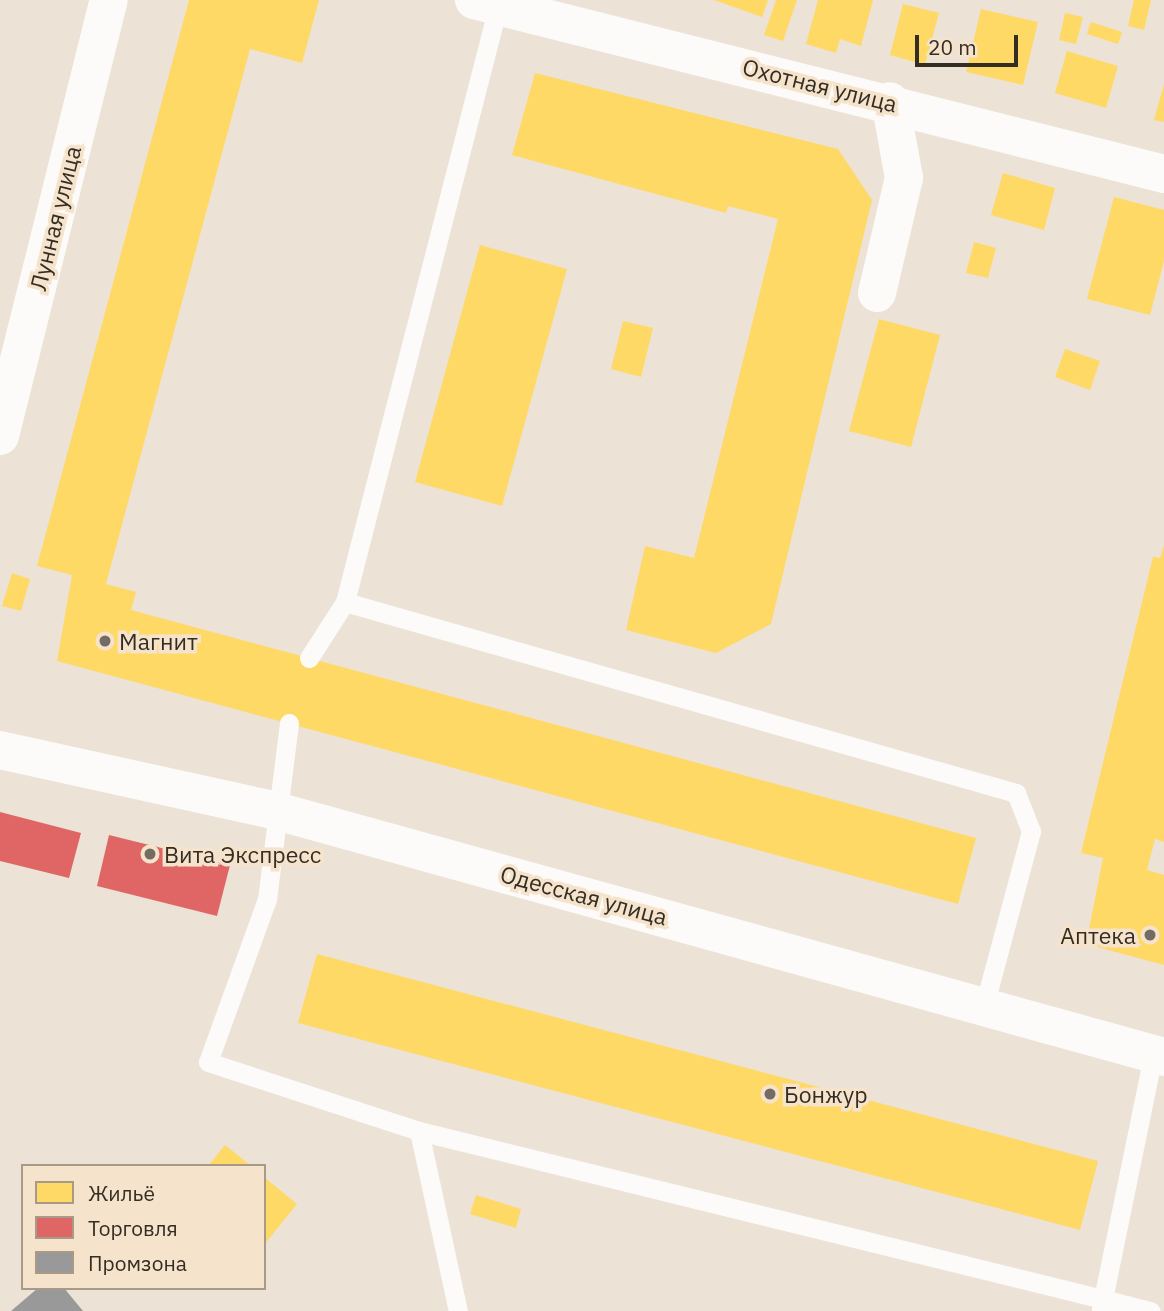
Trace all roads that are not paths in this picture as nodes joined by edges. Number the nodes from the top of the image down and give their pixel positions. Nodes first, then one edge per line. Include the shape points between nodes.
1 (109, 0) edge
2 (486, 3) edge
3 (890, 101) junction
4 (1164, 174) edge
5 (877, 293) dead end
6 (0, 436) edge
7 (345, 602) junction
8 (309, 658) dead end
9 (289, 723) dead end
10 (0, 750) edge
11 (273, 810) junction
12 (985, 1003) junction
13 (1158, 1056) edge
14 (419, 1131) junction
15 (1102, 1305) edge
16 (458, 1311) edge
17 (1150, 1311) edge

1 - 6 street, Лунная улица
2 - 3 street, Охотная улица
2 - 7 lane
3 - 4 street, Охотная улица
3 - 5 street via 904,178
7 - 8 lane
7 - 12 lane via 1016,793 1031,831
9 - 11 lane
10 - 11 street, Одесская улица
11 - 12 street, Одесская улица
11 - 14 lane via 267,899 208,1062
12 - 13 street, Одесская улица
13 - 15 lane
14 - 15 lane
14 - 16 lane
15 - 17 lane

